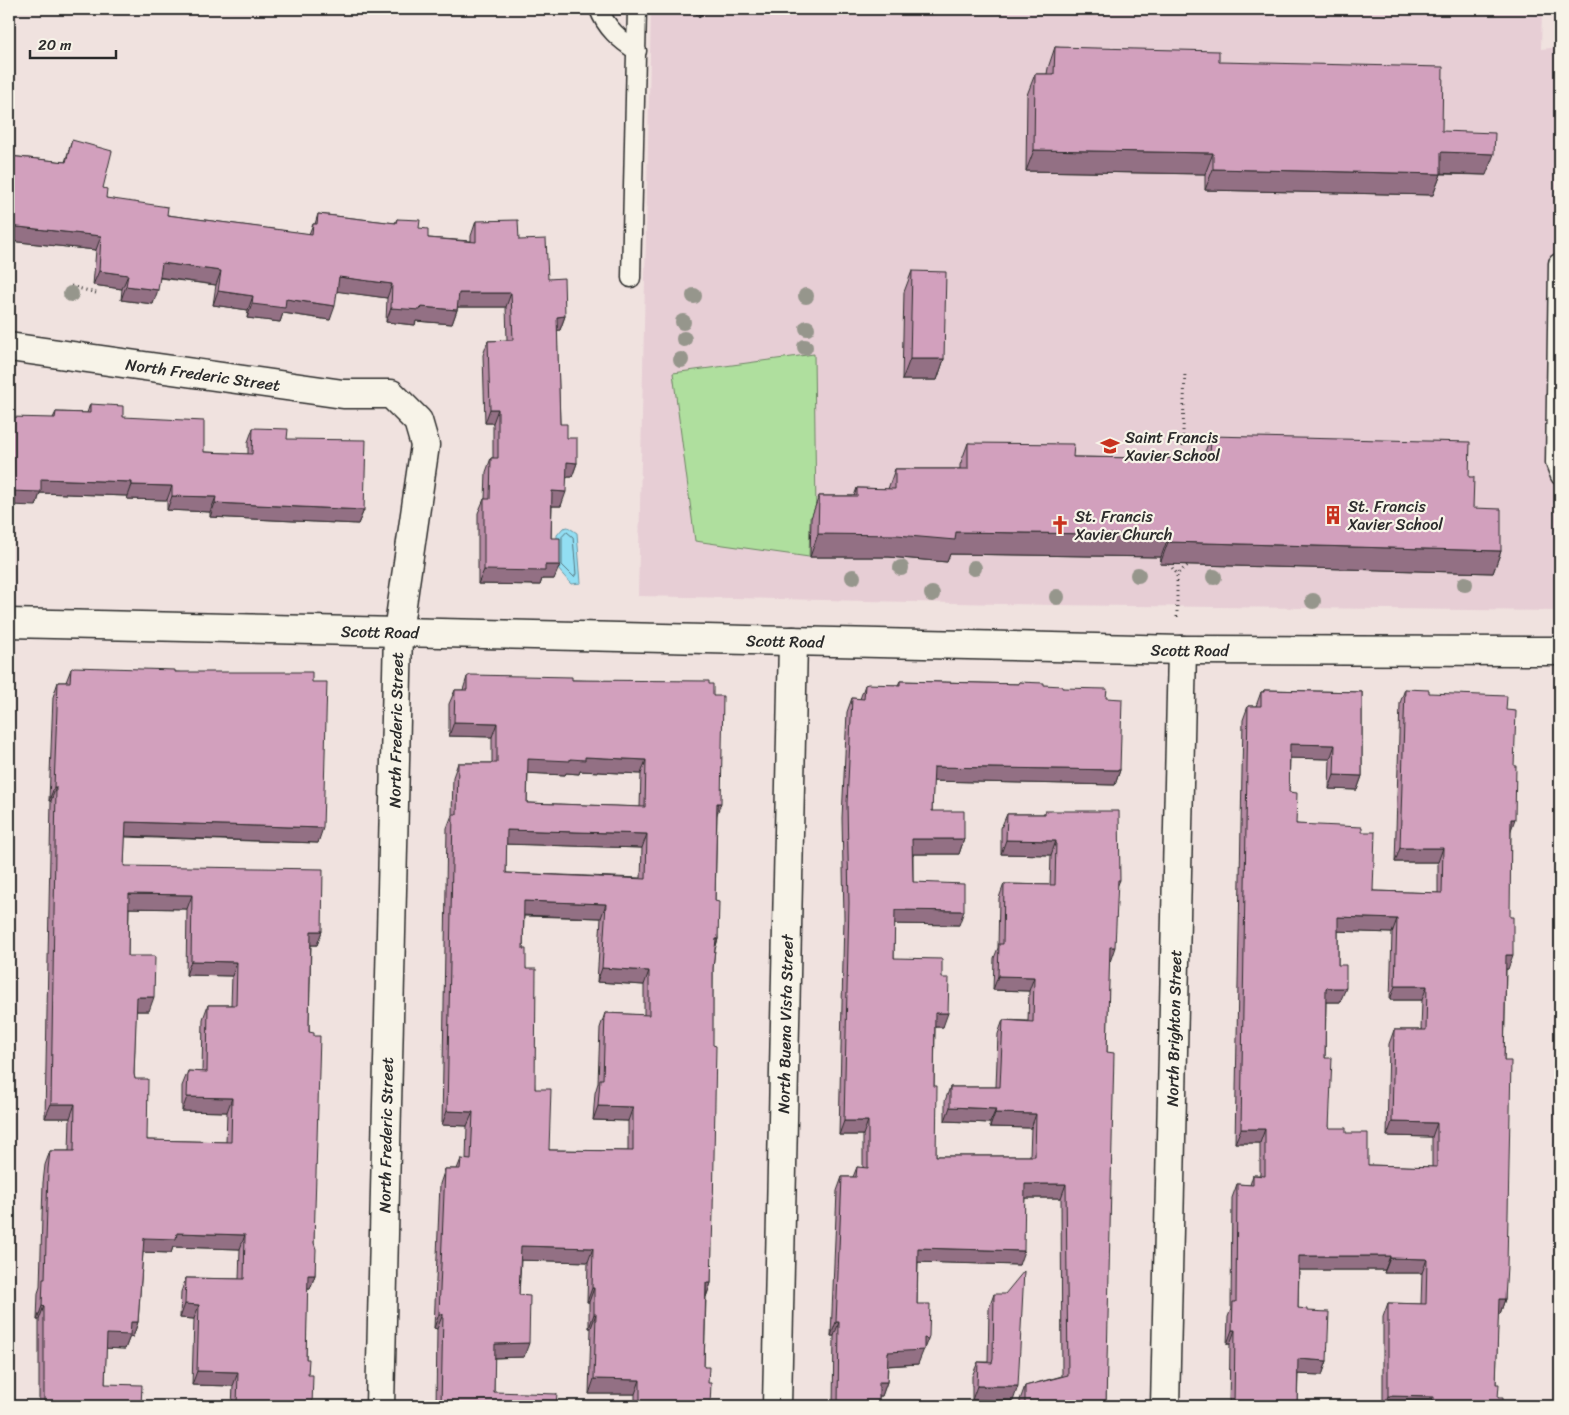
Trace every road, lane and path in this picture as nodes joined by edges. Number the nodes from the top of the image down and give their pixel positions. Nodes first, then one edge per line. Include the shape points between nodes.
1 (599, 9) edge
2 (638, 9) edge
3 (637, 51) junction
4 (1558, 263) dead end
5 (632, 278) dead end
6 (71, 286) dead end
7 (96, 293) dead end
8 (9, 347) edge
9 (1185, 372) dead end
10 (1182, 468) edge
11 (1560, 476) edge
12 (1169, 564) edge
13 (1188, 565) edge
14 (1178, 574) junction
15 (1177, 617) dead end
16 (9, 623) edge
17 (398, 632) junction
18 (793, 641) junction
19 (1182, 650) junction
20 (1560, 651) edge
21 (380, 1406) edge
22 (777, 1406) edge
23 (1165, 1406) edge

1 - 3 lane via 603,20 620,40
2 - 3 lane
3 - 5 lane
4 - 11 lane via 1554,463
6 - 7 path
8 - 17 street, North Frederic Street via 343,394 392,394 418,421 425,445
9 - 10 path
12 - 14 path
13 - 14 path
14 - 15 path
16 - 17 street, Scott Road
17 - 18 street, Scott Road
17 - 21 street, North Frederic Street
18 - 19 street, Scott Road
18 - 22 street, North Buena Vista Street
19 - 20 street, Scott Road
19 - 23 street, North Brighton Street

